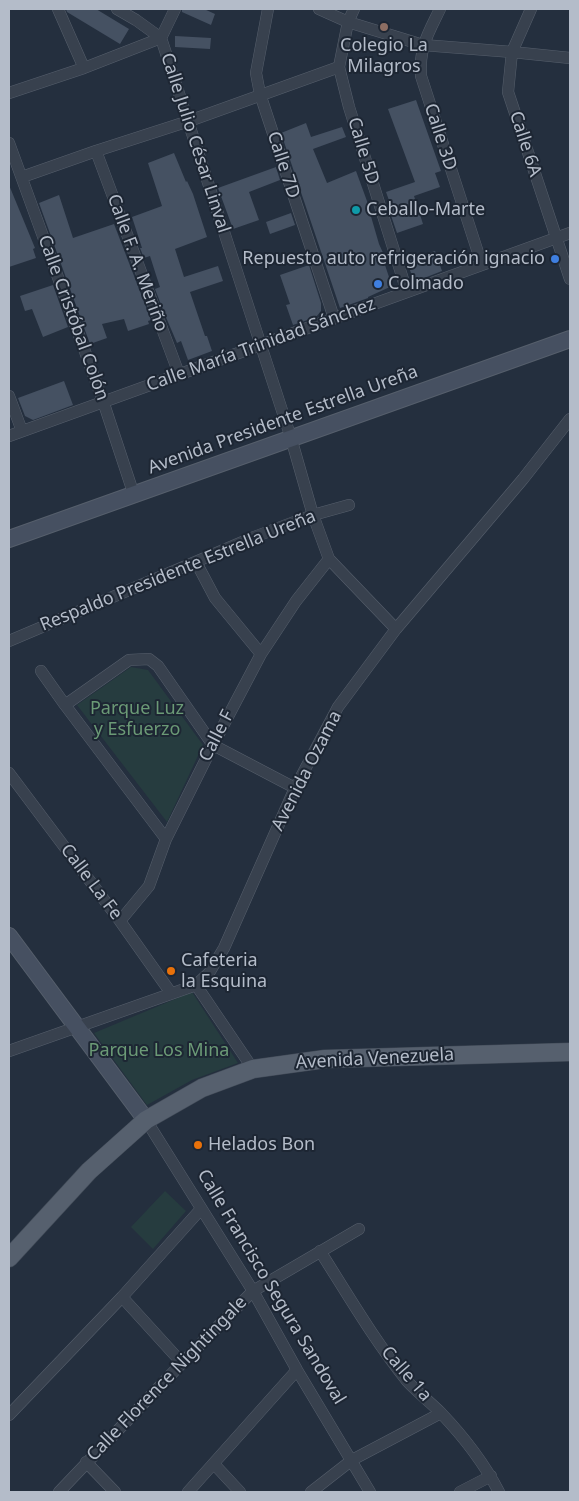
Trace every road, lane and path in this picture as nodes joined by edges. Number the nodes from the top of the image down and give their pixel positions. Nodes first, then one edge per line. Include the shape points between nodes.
1 (58, 9) edge
2 (117, 9) edge
3 (175, 9) edge
4 (268, 9) edge
5 (319, 9) edge
6 (354, 9) edge
7 (440, 9) edge
8 (531, 9) edge
9 (348, 22) junction
10 (161, 38) junction
11 (423, 45) junction
12 (512, 52) junction
13 (570, 58) edge
14 (339, 67) junction
15 (84, 68) junction
16 (9, 93) edge
17 (260, 94) junction
18 (189, 121) junction
19 (9, 143) edge
20 (96, 151) junction
21 (22, 177) junction
22 (570, 233) edge
23 (556, 238) junction
24 (482, 265) junction
25 (570, 279) edge
26 (407, 292) junction
27 (334, 318) junction
28 (570, 339) edge
29 (260, 345) junction
30 (179, 374) junction
31 (9, 396) edge
32 (103, 402) junction
33 (570, 419) edge
34 (22, 431) junction
35 (9, 436) edge
36 (291, 438) junction
37 (134, 495) junction
38 (348, 505) dead end
39 (313, 515) junction
40 (9, 539) edge
41 (328, 559) junction
42 (196, 562) junction
43 (396, 628) junction
44 (9, 641) edge
45 (261, 654) junction
46 (41, 671) dead end
47 (64, 706) junction
48 (213, 745) junction
49 (9, 772) edge
50 (295, 788) junction
51 (166, 839) junction
52 (120, 921) junction
53 (9, 936) edge
54 (196, 985) junction
55 (171, 993) junction
56 (76, 1026) junction
57 (10, 1048) edge
58 (570, 1052) edge
59 (253, 1069) junction
60 (146, 1120) junction
61 (201, 1209) junction
62 (359, 1229) dead end
63 (320, 1251) junction
64 (9, 1258) edge
65 (253, 1290) junction
66 (122, 1297) junction
67 (182, 1363) junction
68 (297, 1370) junction
69 (441, 1413) junction
70 (9, 1415) edge
71 (352, 1460) junction
72 (86, 1462) junction
73 (214, 1464) junction
74 (491, 1476) junction
75 (59, 1492) edge
76 (115, 1492) edge
77 (188, 1492) edge
78 (240, 1492) edge
79 (311, 1492) edge
80 (370, 1492) edge
81 (460, 1492) edge
82 (499, 1492) edge

1 - 15 street
2 - 10 street
3 - 10 street, Calle Julio César Linval
4 - 17 street, Calle 7D via 256,73
5 - 9 street
6 - 9 street, Calle 5D
7 - 11 street, Calle 3D
8 - 12 street, Calle 6A
9 - 11 street
9 - 14 street, Calle 5D
10 - 15 street
10 - 18 street, Calle Julio César Linval
11 - 12 street
11 - 24 street, Calle 3D via 421,76 427,100
12 - 13 street
12 - 23 street, Calle 6A via 508,92
14 - 17 street
14 - 26 street, Calle 5D
15 - 16 street
17 - 18 street
17 - 27 street, Calle 7D
18 - 20 street
18 - 29 street, Calle Julio César Linval
19 - 21 street, Calle Cristóbal Colón
20 - 21 street
20 - 30 street, Calle F. A. Meriño
21 - 32 street, Calle Cristóbal Colón
22 - 23 street, Calle María Trinidad Sánchez
23 - 24 street, Calle María Trinidad Sánchez
23 - 25 street, Calle 6A
24 - 26 street, Calle María Trinidad Sánchez
26 - 27 street, Calle María Trinidad Sánchez
27 - 29 street, Calle María Trinidad Sánchez
28 - 36 main road, Avenida Presidente Estrella Ureña
29 - 30 street, Calle María Trinidad Sánchez
29 - 36 street, Calle Julio César Linval
30 - 32 street, Calle María Trinidad Sánchez
31 - 34 street
32 - 34 street, Calle María Trinidad Sánchez
32 - 37 street, Calle Cristóbal Colón
33 - 43 street, Avenida Ozama
34 - 35 street, Calle María Trinidad Sánchez
36 - 37 main road, Avenida Presidente Estrella Ureña
36 - 39 street, Calle Julio César Linval
37 - 40 main road, Avenida Presidente Estrella Ureña
38 - 39 street, Respaldo Presidente Estrella Ureña
39 - 41 street, Calle Julio César Linval
39 - 42 street, Respaldo Presidente Estrella Ureña via 254,536
41 - 43 street, Calle Julio César Linval
41 - 45 street, Calle F
42 - 44 street, Respaldo Presidente Estrella Ureña
42 - 45 street via 215,598
43 - 50 street, Avenida Ozama via 338,707
45 - 48 street, Calle F
46 - 47 street
47 - 48 street via 129,660 149,659 158,666
47 - 51 street
48 - 50 street
48 - 51 street, Calle F
49 - 52 street, Calle La Fe
50 - 54 street, Avenida Ozama via 224,948 209,973
51 - 52 street, Calle F via 148,886
52 - 55 street, Calle La Fe
53 - 56 main road, Calle Francisco Segura Sandoval
54 - 55 street, Avenida Ozama
54 - 59 street
55 - 56 street, Avenida Ozama
56 - 57 street, Avenida Ozama
56 - 60 main road, Calle Francisco Segura Sandoval
58 - 59 main road, Avenida Venezuela via 325,1059
59 - 60 main road, Avenida Venezuela via 202,1088
60 - 61 street, Calle Francisco Segura Sandoval
60 - 64 main road, Avenida Venezuela via 89,1171
61 - 65 street, Calle Francisco Segura Sandoval
61 - 66 street
62 - 63 street, Calle Florence Nightingale
63 - 65 street, Calle Florence Nightingale
63 - 69 street, Calle 1a via 384,1351 409,1383
65 - 67 street, Calle Florence Nightingale
65 - 68 street, Calle Francisco Segura Sandoval
66 - 67 street
66 - 70 street
67 - 72 street, Calle Florence Nightingale
68 - 71 street, Calle Francisco Segura Sandoval
68 - 73 street
69 - 71 street
69 - 74 street, Calle 1a
71 - 79 street
71 - 80 street, Calle Francisco Segura Sandoval
72 - 75 street, Calle Florence Nightingale
72 - 76 street
73 - 77 street
73 - 78 street
74 - 81 street
74 - 82 street, Calle 1a

